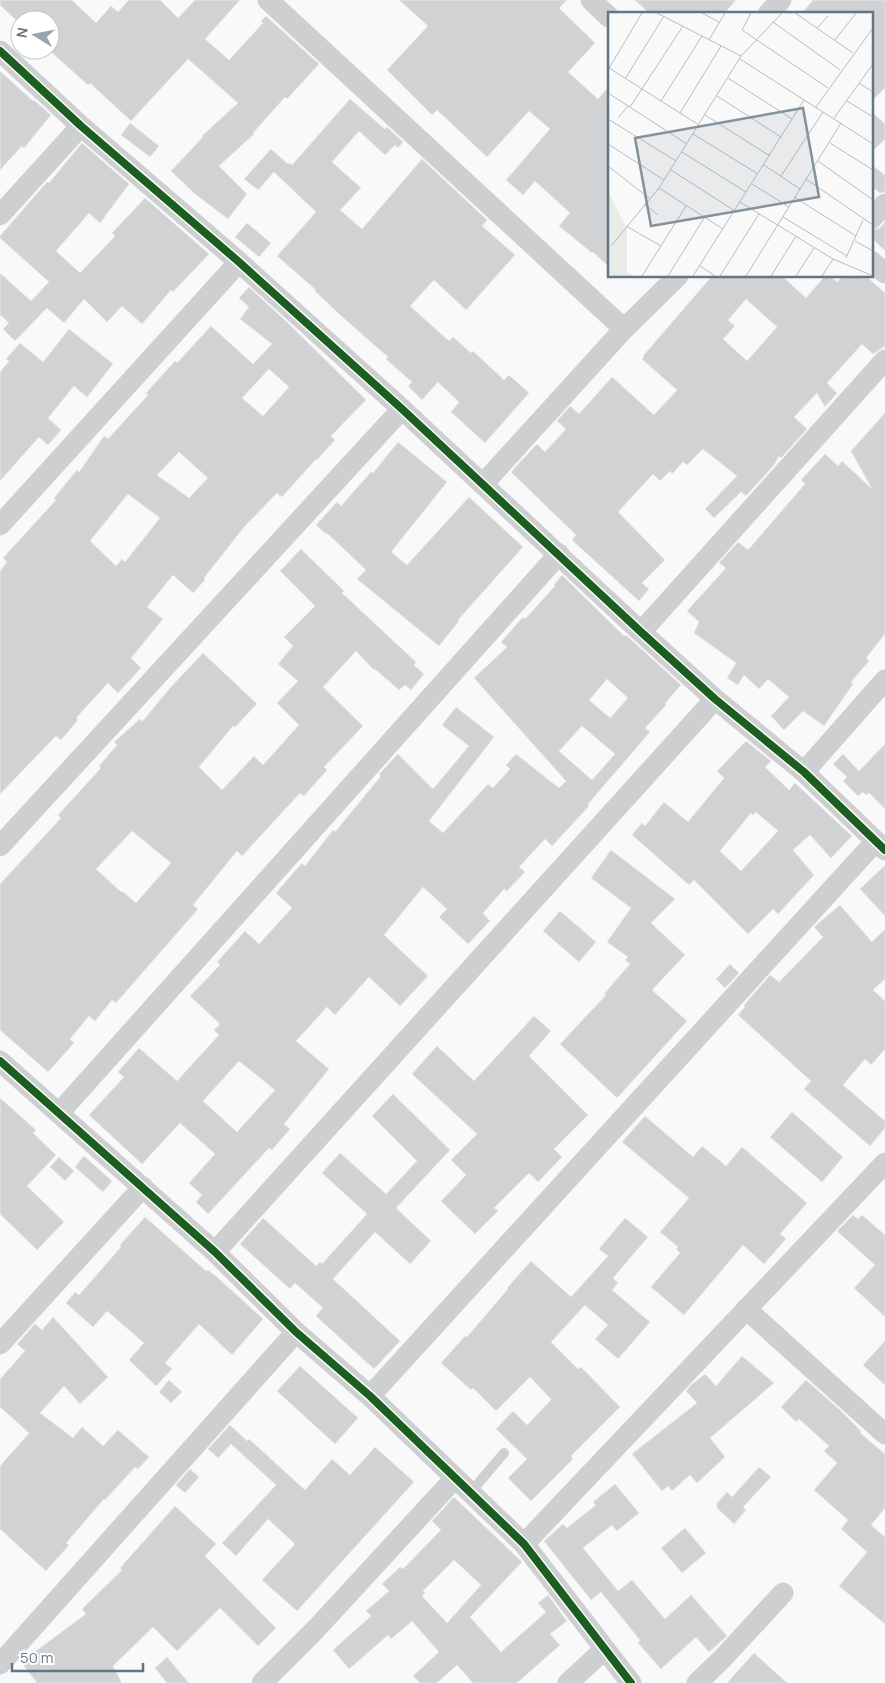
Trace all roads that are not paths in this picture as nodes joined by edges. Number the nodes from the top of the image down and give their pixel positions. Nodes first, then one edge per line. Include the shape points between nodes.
1 (268, 0) edge
2 (591, 0) edge
3 (781, 0) edge
4 (770, 12) edge
5 (608, 16) edge
6 (0, 51) edge
7 (80, 126) junction
8 (885, 204) edge
9 (0, 215) edge
10 (872, 218) edge
11 (239, 262) junction
12 (872, 262) edge
13 (885, 273) edge
14 (676, 278) edge
15 (624, 330) junction
16 (885, 360) edge
17 (402, 409) junction
18 (484, 484) junction
19 (0, 525) edge
20 (559, 554) junction
21 (641, 632) junction
22 (885, 680) edge
23 (715, 699) junction
24 (804, 772) junction
25 (0, 846) edge
26 (880, 846) edge
27 (0, 1061) edge
28 (59, 1112) junction
29 (885, 1163) edge
30 (143, 1187) junction
31 (215, 1252) junction
32 (746, 1309) junction
33 (296, 1332) junction
34 (0, 1344) edge
35 (370, 1396) junction
36 (885, 1434) edge
37 (504, 1453) dead end
38 (455, 1478) junction
39 (470, 1492) junction
40 (524, 1544) junction
41 (783, 1593) dead end
42 (606, 1649) junction
43 (0, 1664) edge
44 (262, 1683) edge
45 (568, 1683) edge
46 (632, 1683) edge
47 (697, 1683) edge

1 - 15 street
2 - 5 street
3 - 4 street
6 - 7 street
7 - 9 street
7 - 11 street
8 - 10 street
11 - 17 street
11 - 19 street
12 - 13 street
14 - 15 street
15 - 18 street
16 - 21 street
17 - 18 street
17 - 25 street
18 - 20 street
20 - 21 street
20 - 28 street
21 - 23 street
22 - 24 street
23 - 24 street
23 - 31 street
24 - 26 street
26 - 35 street
27 - 28 street
28 - 30 street
29 - 32 street
30 - 31 street
30 - 34 street
31 - 33 street
32 - 36 street
32 - 40 street
33 - 35 street
33 - 43 street
35 - 38 street
37 - 39 lane
38 - 39 street
38 - 44 street
39 - 40 street
40 - 42 street
41 - 47 street
42 - 45 street
42 - 46 street

